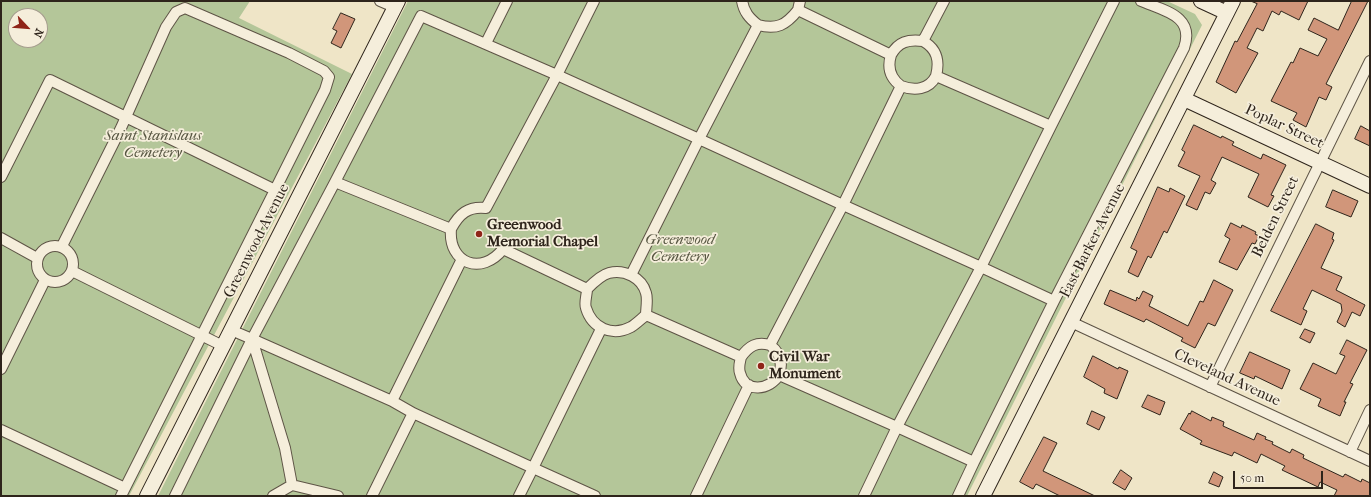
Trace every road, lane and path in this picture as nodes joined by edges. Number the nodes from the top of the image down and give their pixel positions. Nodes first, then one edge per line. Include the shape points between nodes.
1 (380, 1) edge
2 (507, 1) edge
3 (594, 1) edge
4 (742, 1) edge
5 (944, 1) edge
6 (1114, 1) edge
7 (1141, 1) edge
8 (1201, 1) edge
9 (396, 4) edge
10 (799, 5) edge
11 (1230, 7) edge
12 (758, 25) junction
13 (923, 41) junction
14 (486, 43) junction
15 (890, 55) junction
16 (1370, 61) edge
17 (557, 75) junction
18 (936, 76) junction
19 (900, 86) junction
20 (1184, 99) junction
21 (126, 117) junction
22 (1051, 126) junction
23 (699, 139) junction
24 (1320, 162) junction
25 (1, 177) edge
26 (335, 182) junction
27 (1370, 186) edge
28 (275, 190) junction
29 (843, 205) junction
30 (451, 229) junction
31 (1, 238) edge
32 (62, 246) junction
33 (38, 258) junction
34 (462, 259) junction
35 (981, 267) junction
36 (72, 271) junction
37 (631, 275) junction
38 (45, 280) junction
39 (587, 289) junction
40 (1054, 301) junction
41 (646, 315) junction
42 (1071, 322) junction
43 (601, 329) junction
44 (231, 330) junction
45 (203, 336) junction
46 (252, 339) junction
47 (770, 345) junction
48 (223, 346) junction
49 (741, 357) junction
50 (1, 368) edge
51 (779, 375) junction
52 (749, 385) junction
53 (1210, 387) junction
54 (392, 401) junction
55 (1370, 410) edge
56 (414, 413) junction
57 (897, 427) junction
58 (1, 430) edge
59 (1350, 452) junction
60 (1370, 461) edge
61 (974, 462) junction
62 (533, 468) junction
63 (292, 485) junction
64 (123, 492) edge
65 (986, 495) edge
66 (147, 496) edge
67 (175, 496) edge
68 (273, 496) edge
69 (338, 496) edge
70 (372, 496) edge
71 (519, 496) edge
72 (595, 496) edge
73 (696, 496) edge
74 (864, 496) edge
75 (958, 496) edge

1 - 9 street
2 - 14 street
3 - 17 street
4 - 12 street via 743,9 749,18
5 - 13 street
6 - 22 street
7 - 40 street via 1180,19 1186,27 1188,38
8 - 11 street
9 - 44 street, Greenwood Avenue
10 - 12 street via 790,20 777,27
10 - 15 street
11 - 20 street, East Barker Avenue
12 - 23 street
13 - 15 street via 904,42
13 - 18 street via 934,50 938,59
14 - 17 street
14 - 26 street via 421,16
15 - 19 street via 890,72
16 - 24 street, Belden Street
17 - 23 street
17 - 30 street via 486,208 473,208 462,212
18 - 19 street via 923,88 910,90
18 - 22 street
19 - 29 street
20 - 24 street, Poplar Street
20 - 42 street, East Barker Avenue
21 - 25 street via 50,80
21 - 28 street
21 - 28 street via 166,27 176,12 185,8 289,53 324,71 329,77
21 - 32 street
22 - 35 street
23 - 29 street
23 - 37 street
24 - 27 street, Poplar Street
24 - 53 street, Belden Street
26 - 30 street
26 - 46 street
28 - 45 street
29 - 35 street
29 - 47 street
30 - 34 street via 452,247
31 - 33 street
32 - 33 street via 46,247
32 - 36 street via 73,259
33 - 38 street via 36,266
34 - 39 street via 474,264 485,264 504,249
34 - 54 street
35 - 40 street
35 - 57 street
36 - 38 street via 69,276 58,282
36 - 45 street
37 - 39 street via 622,272 608,273
37 - 41 street via 640,282 646,294
38 - 50 street
39 - 43 street via 585,307 593,322
40 - 61 street
41 - 43 street via 632,327 617,332
41 - 49 street
42 - 53 street, Cleveland Avenue
42 - 65 street, East Barker Avenue
43 - 62 street
44 - 46 street
44 - 48 street, Greenwood Avenue
45 - 48 street
45 - 64 street
46 - 54 street
46 - 63 street via 285,448
46 - 67 street
47 - 49 street via 754,344
47 - 51 street via 780,359
48 - 66 street, Greenwood Avenue
49 - 52 street via 740,373
51 - 52 street via 765,387 754,388
51 - 57 street
52 - 73 street
53 - 59 street, Cleveland Avenue
54 - 56 street
55 - 59 street
56 - 62 street
56 - 70 street
57 - 61 street
57 - 74 street
58 - 64 street
59 - 60 street, Cleveland Avenue
61 - 75 street
62 - 71 street
62 - 72 street
63 - 68 street
63 - 69 street

